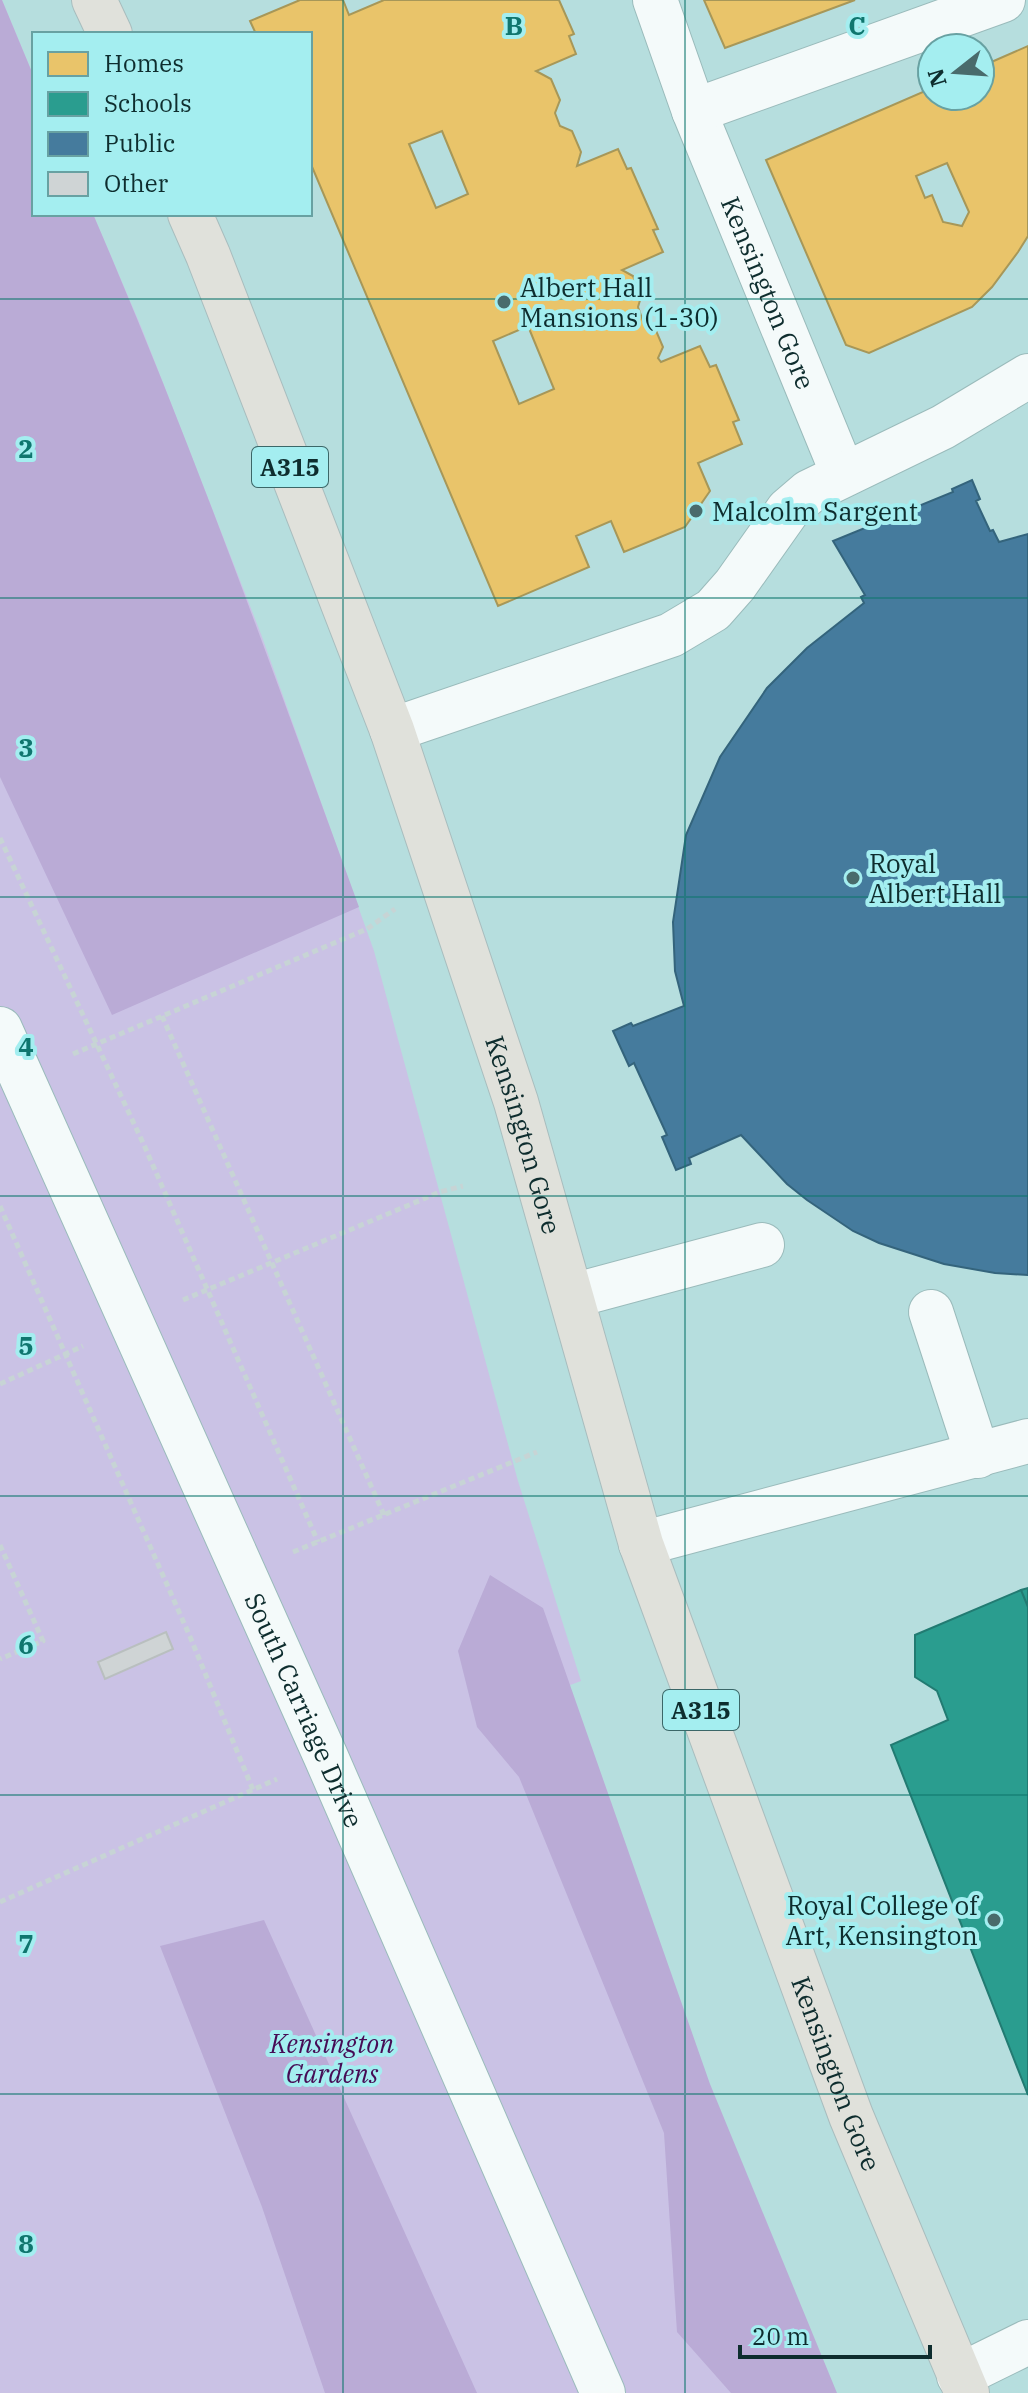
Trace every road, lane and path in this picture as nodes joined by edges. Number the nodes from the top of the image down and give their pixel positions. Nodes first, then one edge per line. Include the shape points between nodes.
1 (94, 0) edge
2 (655, 0) edge
3 (1003, 0) edge
4 (109, 32) edge
5 (694, 111) junction
6 (191, 216) edge
7 (1021, 391) edge
8 (843, 474) junction
9 (392, 730) junction
10 (0, 838) edge
11 (406, 902) dead end
12 (162, 1016) junction
13 (0, 1029) edge
14 (121, 1033) dead end
15 (463, 1186) dead end
16 (0, 1206) edge
17 (762, 1245) dead end
18 (272, 1263) junction
19 (230, 1279) dead end
20 (572, 1296) junction
21 (931, 1312) dead end
22 (48, 1362) dead end
23 (0, 1384) edge
24 (1028, 1441) edge
25 (537, 1452) dead end
26 (978, 1456) junction
27 (384, 1515) junction
28 (339, 1533) dead end
29 (318, 1542) dead end
30 (641, 1544) junction
31 (0, 1545) edge
32 (0, 1659) edge
33 (326, 1757) junction
34 (253, 1790) junction
35 (0, 1902) edge
36 (1028, 2342) edge
37 (963, 2384) edge
38 (603, 2393) edge

1 - 4 main road
2 - 5 street, Kensington Gore
3 - 5 street
5 - 8 street, Kensington Gore
6 - 9 main road, Kensington Gore / A315
7 - 8 street
8 - 9 street via 788,510 713,610 671,635
9 - 20 main road, Kensington Gore / A315 via 516,1102
10 - 29 path via 144,1145
11 - 12 path via 367,929
12 - 14 path
12 - 18 path
13 - 33 street, South Carriage Drive
15 - 18 path
16 - 34 path
17 - 20 street
18 - 19 path
18 - 27 path
20 - 30 main road, Kensington Gore / A315
21 - 26 street
22 - 23 path
24 - 26 street
25 - 27 path
26 - 30 street
27 - 28 path
30 - 37 main road, Kensington Gore / A315 via 851,2116
31 - 32 path via 43,1641
33 - 34 path
33 - 38 street, South Carriage Drive
34 - 35 path
36 - 37 street

